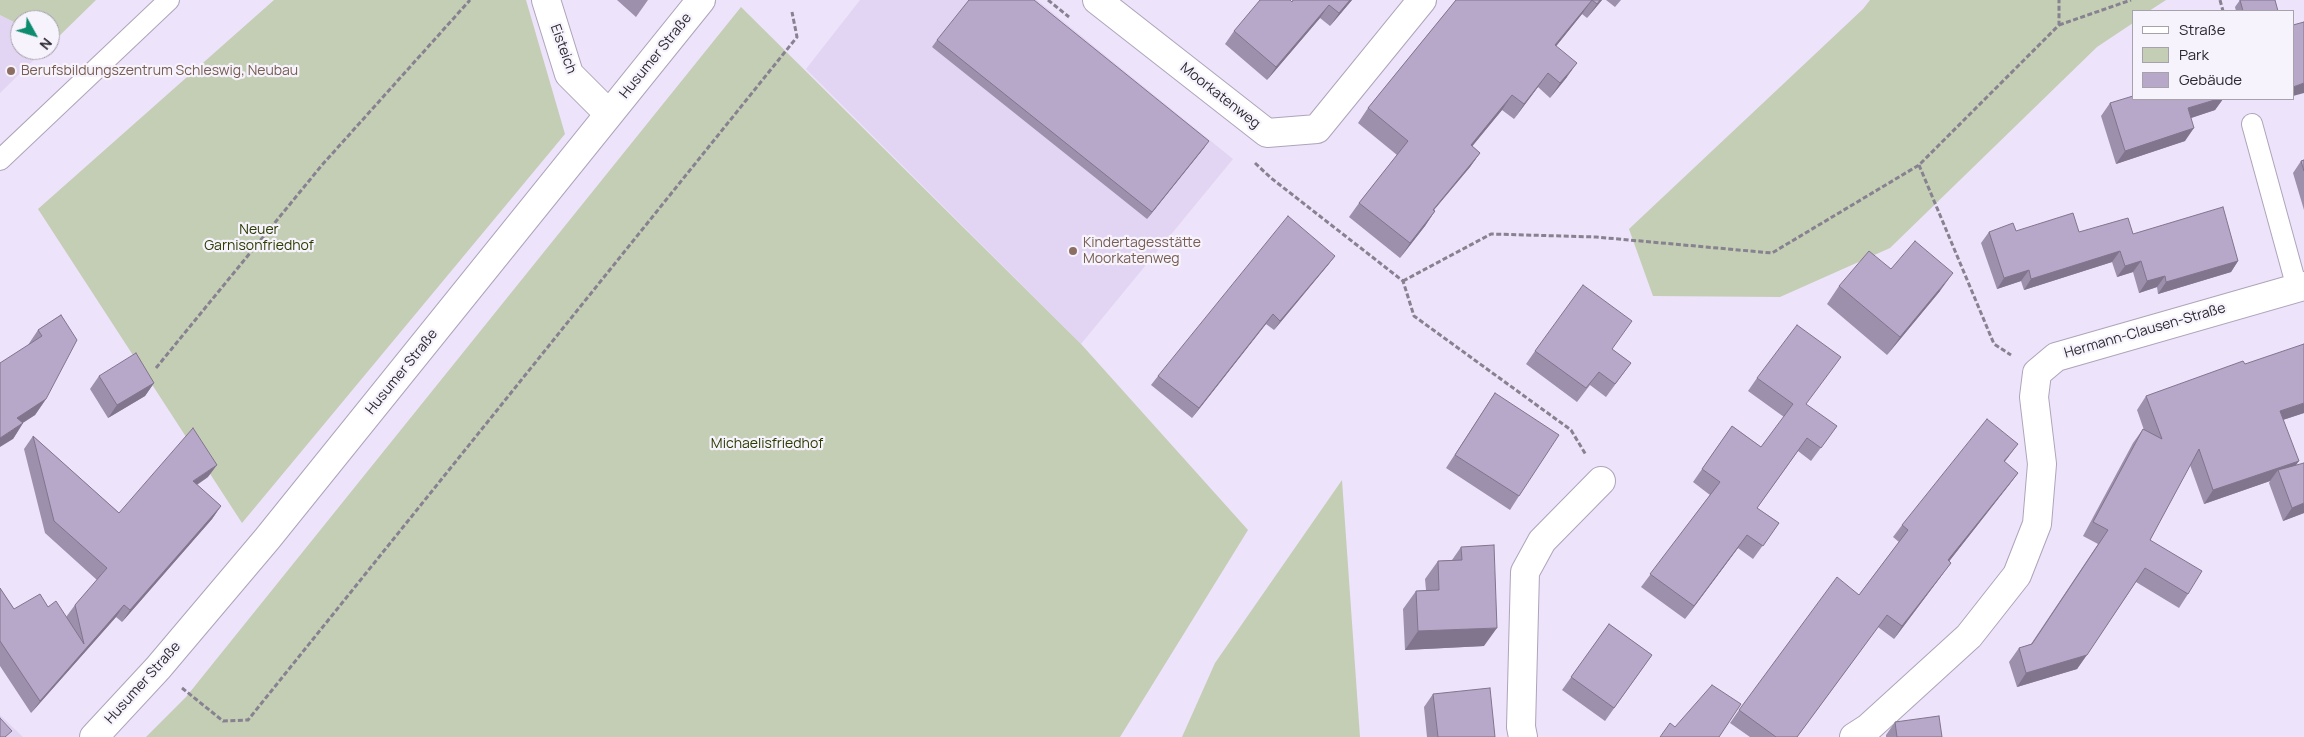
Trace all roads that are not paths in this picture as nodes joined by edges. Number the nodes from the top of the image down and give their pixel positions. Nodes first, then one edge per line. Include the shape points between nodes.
1 (169, 0) edge
2 (546, 0) edge
3 (701, 0) edge
4 (1097, 0) edge
5 (1422, 0) edge
6 (609, 114) junction
7 (2252, 124) dead end
8 (0, 160) edge
9 (2300, 287) edge
10 (1601, 481) road end
11 (94, 737) edge
12 (1522, 737) edge
13 (1854, 737) edge

1 - 8 lane
2 - 6 street, Eisteich via 569,74
3 - 6 street, Husumer Straße
4 - 5 street, Moorkatenweg via 1267,133 1317,128
6 - 11 street, Husumer Straße via 267,539 158,668
7 - 9 lane
9 - 13 street, Hermann-Clausen-Straße via 2056,357 2037,374 2034,397 2042,464 2038,516 2018,576 1969,636
10 - 12 street via 1542,541 1525,572

